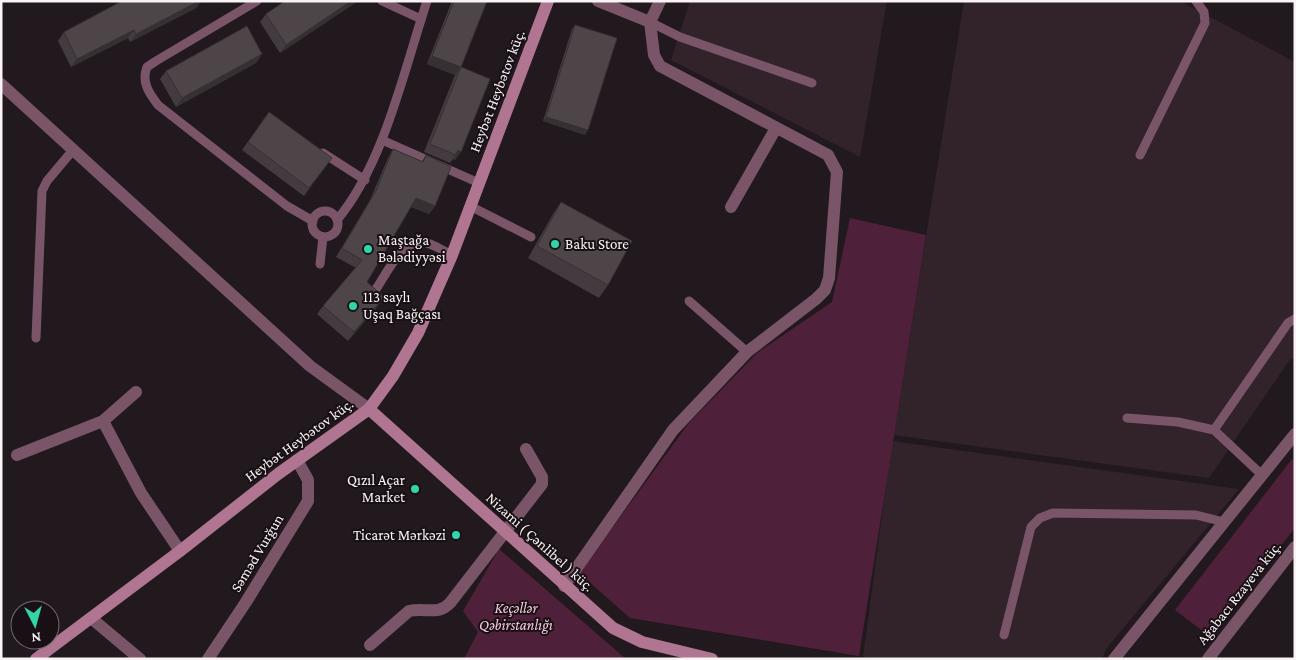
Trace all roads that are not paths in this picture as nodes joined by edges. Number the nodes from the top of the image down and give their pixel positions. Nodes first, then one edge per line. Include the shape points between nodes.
1 (257, 1) edge
2 (382, 1) edge
3 (427, 1) edge
4 (548, 1) edge
5 (598, 1) edge
6 (660, 1) edge
7 (1196, 1) edge
8 (421, 19) junction
9 (650, 22) junction
10 (812, 83) dead end
11 (1, 84) edge
12 (16, 96) junction
13 (1, 101) edge
14 (776, 128) junction
15 (382, 140) junction
16 (73, 150) junction
17 (317, 150) edge
18 (1140, 155) dead end
19 (365, 180) junction
20 (479, 183) junction
21 (470, 206) junction
22 (731, 208) dead end
23 (337, 220) junction
24 (313, 221) junction
25 (323, 237) junction
26 (531, 237) dead end
27 (452, 255) junction
28 (320, 264) dead end
29 (376, 289) edge
30 (689, 301) dead end
31 (1295, 319) edge
32 (36, 338) dead end
33 (747, 352) junction
34 (136, 392) dead end
35 (369, 409) junction
36 (1127, 418) dead end
37 (104, 421) junction
38 (1214, 430) junction
39 (1295, 434) edge
40 (526, 450) dead end
41 (17, 455) dead end
42 (297, 460) junction
43 (1262, 475) junction
44 (1224, 522) junction
45 (505, 533) junction
46 (1295, 547) edge
47 (180, 551) junction
48 (564, 586) junction
49 (92, 618) junction
50 (1004, 634) dead end
51 (370, 645) dead end
52 (666, 654) edge
53 (36, 659) edge
54 (140, 659) edge
55 (208, 659) edge
56 (712, 659) edge
57 (1114, 659) edge
58 (1208, 659) edge

1 - 24 lane via 147,67 144,80 158,105 287,206
2 - 8 lane
3 - 8 lane
4 - 20 main road, Heybət Heybətov küç.
5 - 9 street
6 - 9 street
7 - 18 lane via 1204,12 1205,23
8 - 15 lane
9 - 10 lane via 680,37
9 - 14 street via 654,55 660,66
11 - 12 street
12 - 13 street
12 - 16 street
14 - 22 street
14 - 33 street via 828,155 837,172 829,278 825,290 816,299
15 - 19 lane
15 - 20 lane
16 - 32 lane via 42,191
16 - 35 street via 310,366
17 - 19 lane
19 - 23 lane
20 - 21 main road, Heybət Heybətov küç.
21 - 26 lane
21 - 27 main road, Heybət Heybətov küç.
23 - 24 lane via 330,212 325,212
23 - 25 lane via 334,234
24 - 25 lane via 314,231
25 - 28 lane
27 - 29 lane via 425,242 412,243 403,250
27 - 35 main road, Heybət Heybətov küç. via 418,333
30 - 33 lane
31 - 38 lane via 1288,323
33 - 48 street via 673,430
34 - 37 street
35 - 42 main road, Heybət Heybətov küç.
35 - 45 main road, Nizami ( Çənlibel ) küç.
36 - 38 lane via 1178,422
37 - 41 street
37 - 47 street via 141,493
38 - 43 lane
39 - 43 street
40 - 45 street via 542,477 542,484
42 - 47 main road, Heybət Heybətov küç.
42 - 55 street, Səməd Vurğun via 308,480 308,501
43 - 44 street
44 - 50 lane via 1196,515 1053,513 1040,518 1030,527
44 - 57 street
45 - 48 main road, Nizami ( Çənlibel ) küç.
45 - 51 street via 445,609 409,611
46 - 58 street, Ağabacı Rzayeva küç.
47 - 49 main road, Heybət Heybətov küç.
48 - 52 main road, Nizami ( Çənlibel ) küç. via 613,628
49 - 53 main road, Heybət Heybətov küç.
49 - 54 street
52 - 56 main road, Nizami ( Çənlibel ) küç.

